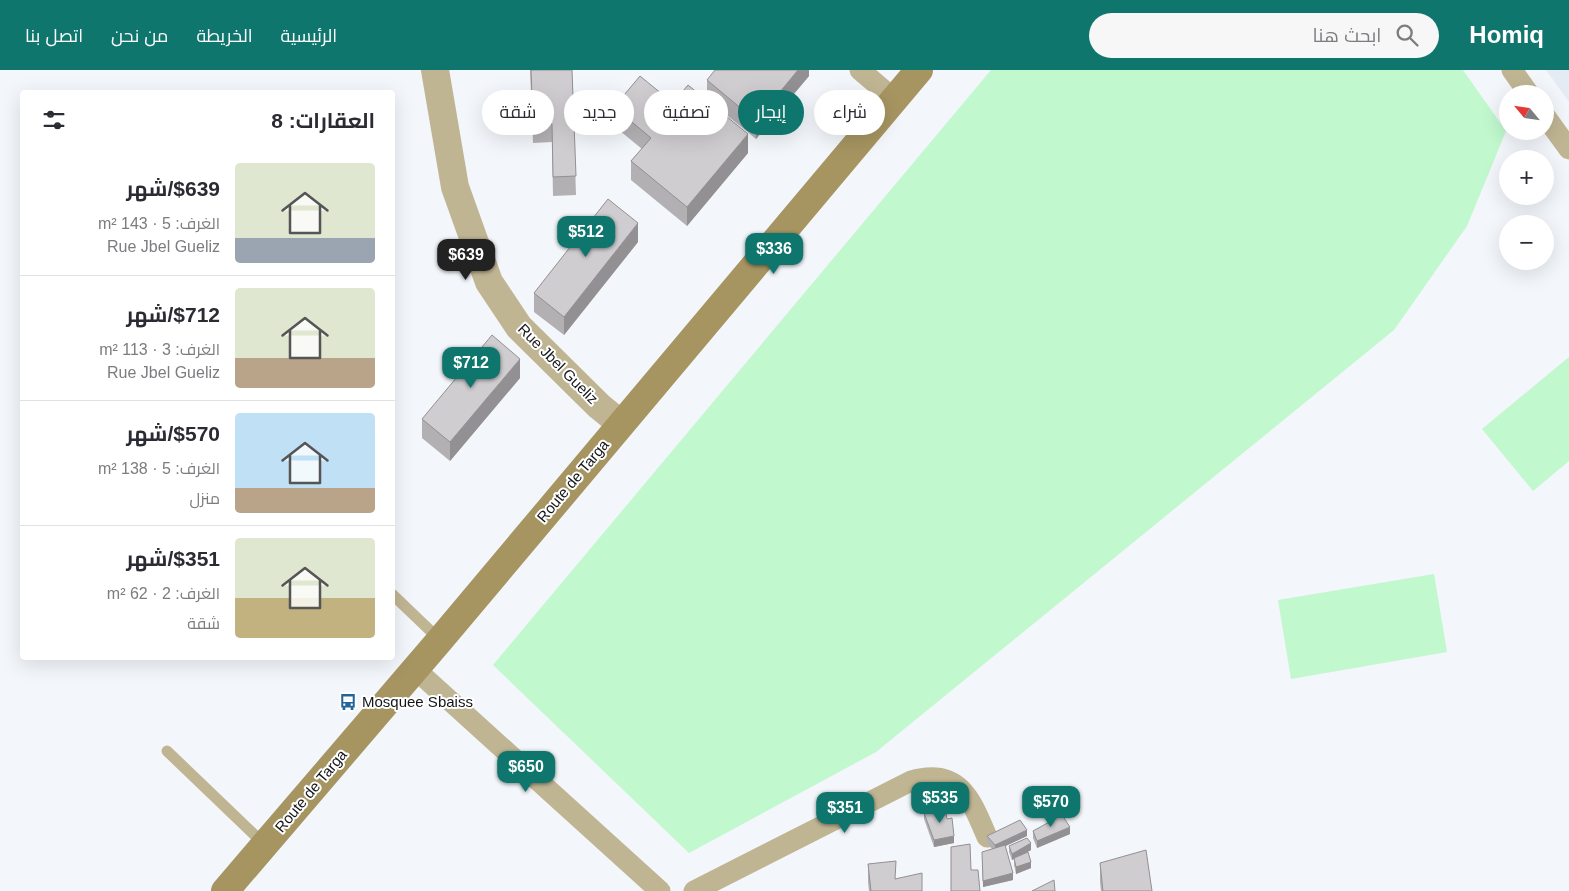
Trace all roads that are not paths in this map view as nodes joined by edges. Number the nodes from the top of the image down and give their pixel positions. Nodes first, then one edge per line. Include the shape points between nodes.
1 (435, 70) edge
2 (860, 70) edge
3 (919, 70) edge
4 (1512, 70) edge
5 (1523, 85) edge
6 (894, 99) junction
7 (1554, 128) edge
8 (1569, 149) edge
9 (621, 424) junction
10 (395, 597) edge
11 (440, 640) junction
12 (416, 668) junction
13 (167, 750) dead end
14 (987, 836) edge
15 (265, 846) junction
16 (225, 891) edge
17 (660, 891) edge
18 (694, 891) edge

1 - 9 street, Rue Jbel Gueliz via 455,187 489,282 519,327
2 - 6 street
3 - 6 main road, Route de Targa
4 - 5 street
6 - 9 main road, Route de Targa
7 - 8 street
9 - 11 main road, Route de Targa
10 - 11 lane
11 - 12 main road, Route de Targa
12 - 15 main road, Route de Targa
12 - 17 street
13 - 15 lane
14 - 18 street via 966,793 936,778 922,778 910,781
15 - 16 main road, Route de Targa

